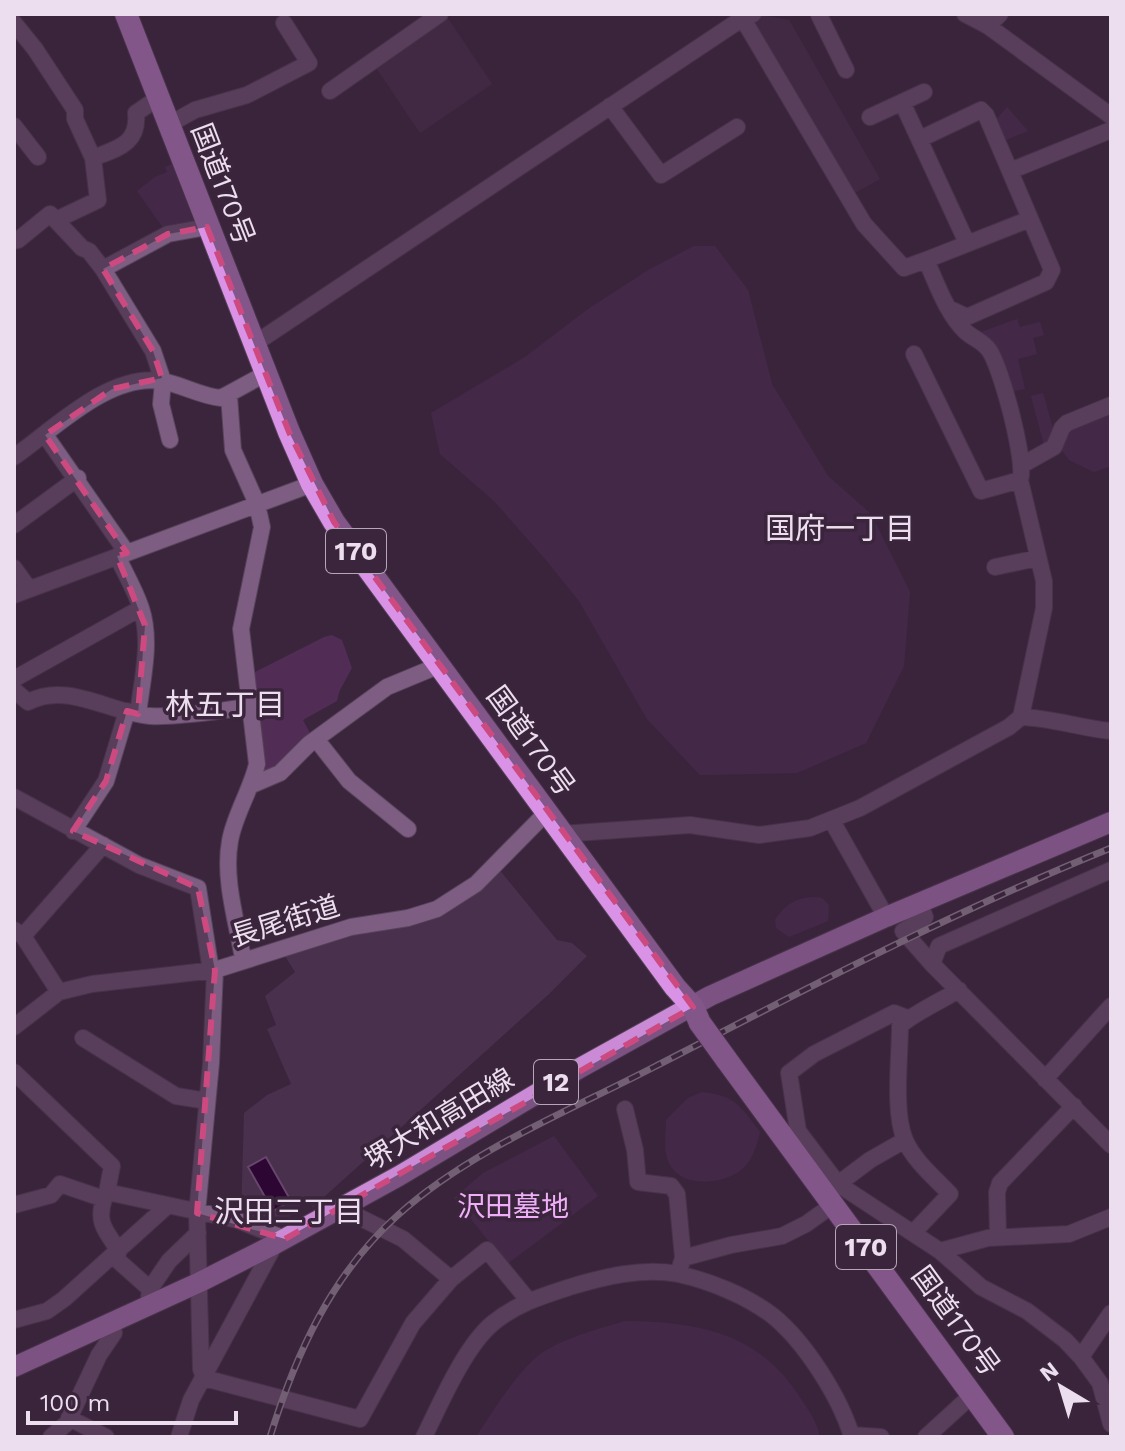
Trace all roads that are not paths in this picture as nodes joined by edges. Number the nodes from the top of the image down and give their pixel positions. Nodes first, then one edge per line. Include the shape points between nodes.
1 (126, 14) edge
2 (440, 14) edge
3 (806, 14) edge
4 (820, 14) edge
5 (965, 14) edge
6 (741, 17) edge
7 (994, 20) edge
8 (14, 23) edge
9 (284, 23) dead end
10 (846, 70) dead end
11 (330, 91) dead end
12 (924, 92) dead end
13 (158, 98) junction
14 (902, 102) junction
15 (610, 106) junction
16 (870, 117) dead end
17 (1110, 118) edge
18 (168, 125) junction
19 (14, 126) edge
20 (737, 127) dead end
21 (920, 139) junction
22 (38, 157) dead end
23 (93, 158) junction
24 (1010, 171) junction
25 (1030, 219) junction
26 (56, 220) junction
27 (207, 227) junction
28 (14, 241) edge
29 (967, 243) junction
30 (926, 260) junction
31 (103, 269) junction
32 (948, 309) junction
33 (254, 344) junction
34 (914, 354) dead end
35 (265, 374) junction
36 (163, 381) junction
37 (229, 396) junction
38 (1111, 405) edge
39 (45, 435) junction
40 (170, 440) dead end
41 (14, 457) edge
42 (1021, 473) junction
43 (78, 478) junction
44 (312, 484) junction
45 (257, 504) junction
46 (14, 525) edge
47 (122, 554) junction
48 (1038, 558) junction
49 (995, 567) dead end
50 (14, 568) edge
51 (22, 592) edge
52 (141, 608) junction
53 (440, 665) junction
54 (14, 679) edge
55 (14, 690) edge
56 (250, 707) junction
57 (133, 712) junction
58 (1021, 717) junction
59 (1111, 731) edge
60 (316, 739) junction
61 (252, 785) junction
62 (14, 797) edge
63 (546, 813) junction
64 (832, 821) junction
65 (1111, 822) edge
66 (408, 829) dead end
67 (73, 831) junction
68 (561, 834) junction
69 (103, 845) junction
70 (1111, 870) edge
71 (920, 904) junction
72 (886, 917) junction
73 (19, 933) edge
74 (243, 959) junction
75 (932, 964) junction
76 (213, 970) junction
77 (959, 990) junction
78 (59, 992) junction
79 (1109, 1012) edge
80 (696, 1015) junction
81 (907, 1018) junction
82 (14, 1027) edge
83 (83, 1038) dead end
84 (14, 1072) edge
85 (1045, 1079) junction
86 (207, 1101) junction
87 (1074, 1106) junction
88 (625, 1109) dead end
89 (905, 1140) junction
90 (1111, 1145) edge
91 (833, 1194) junction
92 (106, 1196) junction
93 (14, 1205) edge
94 (167, 1206) junction
95 (341, 1208) junction
96 (197, 1213) junction
97 (1111, 1217) edge
98 (198, 1233) junction
99 (913, 1233) junction
100 (998, 1237) junction
101 (280, 1241) junction
102 (940, 1251) junction
103 (116, 1254) junction
104 (681, 1266) junction
105 (451, 1279) junction
106 (200, 1282) junction
107 (149, 1297) junction
108 (528, 1300) junction
109 (1111, 1313) edge
110 (14, 1320) edge
111 (112, 1323) junction
112 (1081, 1357) junction
113 (14, 1367) edge
114 (204, 1378) junction
115 (972, 1395) junction
116 (69, 1418) junction
117 (1111, 1424) edge
118 (852, 1436) edge
119 (51, 1437) edge
120 (106, 1437) edge
121 (179, 1437) edge
122 (424, 1437) edge
123 (881, 1437) edge
124 (926, 1437) edge
125 (1003, 1437) edge

1 - 13 highway, 国道170号 / 170
2 - 11 street
3 - 4 street
4 - 10 street
5 - 7 street
6 - 15 street
6 - 30 street via 864,224 904,268
7 - 17 street
8 - 23 street via 75,110
9 - 18 street via 309,63 247,95 218,101
12 - 14 street
13 - 18 highway, 国道170号 / 170
13 - 23 street via 136,113 138,127 129,141
14 - 16 street
14 - 21 street
15 - 20 street via 661,175
15 - 33 street
17 - 24 street
18 - 27 highway, 国道170号 / 170
19 - 22 street
21 - 24 street via 981,110
21 - 29 street
23 - 26 street via 98,200
24 - 25 street
25 - 29 street
25 - 32 street via 1052,270 1046,282 967,317
26 - 28 street via 50,214
26 - 31 street
27 - 31 street via 168,234
27 - 33 highway, 国道170号 / 170
29 - 30 street
30 - 32 street
31 - 36 street via 153,351
32 - 42 street via 990,351 1004,388
33 - 35 highway, 国道170号 / 170
34 - 42 street via 981,491
35 - 37 street
35 - 44 highway, 国道170号 / 170
36 - 37 street via 210,397
36 - 39 street via 130,382 112,389
36 - 40 street via 161,404
37 - 45 street via 233,450
38 - 42 street via 1067,423 1054,447
39 - 41 street
39 - 43 street
42 - 48 street
43 - 46 street
43 - 47 street
44 - 45 street
44 - 53 highway, 国道170号 / 170
45 - 47 street
45 - 56 street via 262,527 241,629
47 - 51 street
47 - 52 street
48 - 49 street
48 - 58 street via 1044,608
50 - 51 street
52 - 54 street
52 - 57 street via 145,650
53 - 60 street via 387,687
53 - 63 highway, 国道170号 / 170
55 - 57 street via 28,702 42,695 70,696
56 - 57 street via 151,717
56 - 61 street via 257,764
57 - 67 street via 106,781
58 - 59 street
58 - 64 street
60 - 61 street via 280,773
60 - 66 street via 349,781
61 - 74 street via 230,839 230,884
62 - 67 street
63 - 68 highway, 国道170号 / 170
63 - 74 street, 長尾街道 via 476,884 437,909 351,927
64 - 68 street via 759,835 690,825
64 - 72 street
65 - 71 main road, 堺大和高田線 / 12
67 - 69 street
68 - 80 highway, 国道170号 / 170
69 - 73 street
69 - 76 street via 198,888
70 - 75 street via 939,946
71 - 72 main road, 堺大和高田線 / 12
71 - 75 street via 925,917 903,931
72 - 80 main road, 堺大和高田線 / 12 via 735,984
73 - 78 street
74 - 76 street, 長尾街道
75 - 77 street
76 - 78 street, 長尾街道
76 - 86 street
77 - 81 street
77 - 85 street
78 - 82 street, 長尾街道
79 - 85 street
80 - 91 highway, 国道170号 / 170, bridge
80 - 95 main road, 堺大和高田線 / 12 via 580,1068
81 - 89 street via 900,1026
81 - 91 street via 894,1013 814,1054 789,1073 798,1131
83 - 86 street via 176,1096
84 - 92 street via 112,1166
85 - 87 street
86 - 96 street
87 - 90 street
87 - 100 street via 1000,1183
88 - 104 street via 638,1182 671,1186 677,1194
89 - 91 street via 870,1160
89 - 99 street via 950,1194
91 - 99 street
91 - 104 street via 806,1224 782,1236 731,1245
91 - 115 highway, 国道170号 / 170
92 - 93 street via 60,1184 51,1195
92 - 94 street
92 - 103 street via 99,1214
94 - 96 street
94 - 103 street
95 - 101 main road, 堺大和高田線 / 12
95 - 105 street via 403,1239
96 - 98 street
96 - 101 street via 237,1220
97 - 100 street via 1069,1234
98 - 106 street
98 - 107 street via 169,1261
99 - 102 street
100 - 102 street
101 - 106 main road, 堺大和高田線 / 12
101 - 114 street
102 - 112 street via 981,1287 1040,1319
103 - 107 street
103 - 110 street via 47,1311
104 - 108 street via 612,1277
104 - 118 street via 757,1305 782,1324 830,1385
105 - 108 street via 487,1250
105 - 114 street via 413,1323 360,1419
106 - 107 main road, 堺大和高田線 / 12
106 - 114 street
107 - 111 main road, 堺大和高田線 / 12
108 - 122 street via 480,1336
109 - 112 street
111 - 113 main road, 堺大和高田線 / 12
111 - 116 street via 114,1333
112 - 117 street via 1100,1383
114 - 121 street
115 - 124 street
115 - 125 highway, 国道170号 / 170
116 - 119 street
116 - 120 street
118 - 123 street

